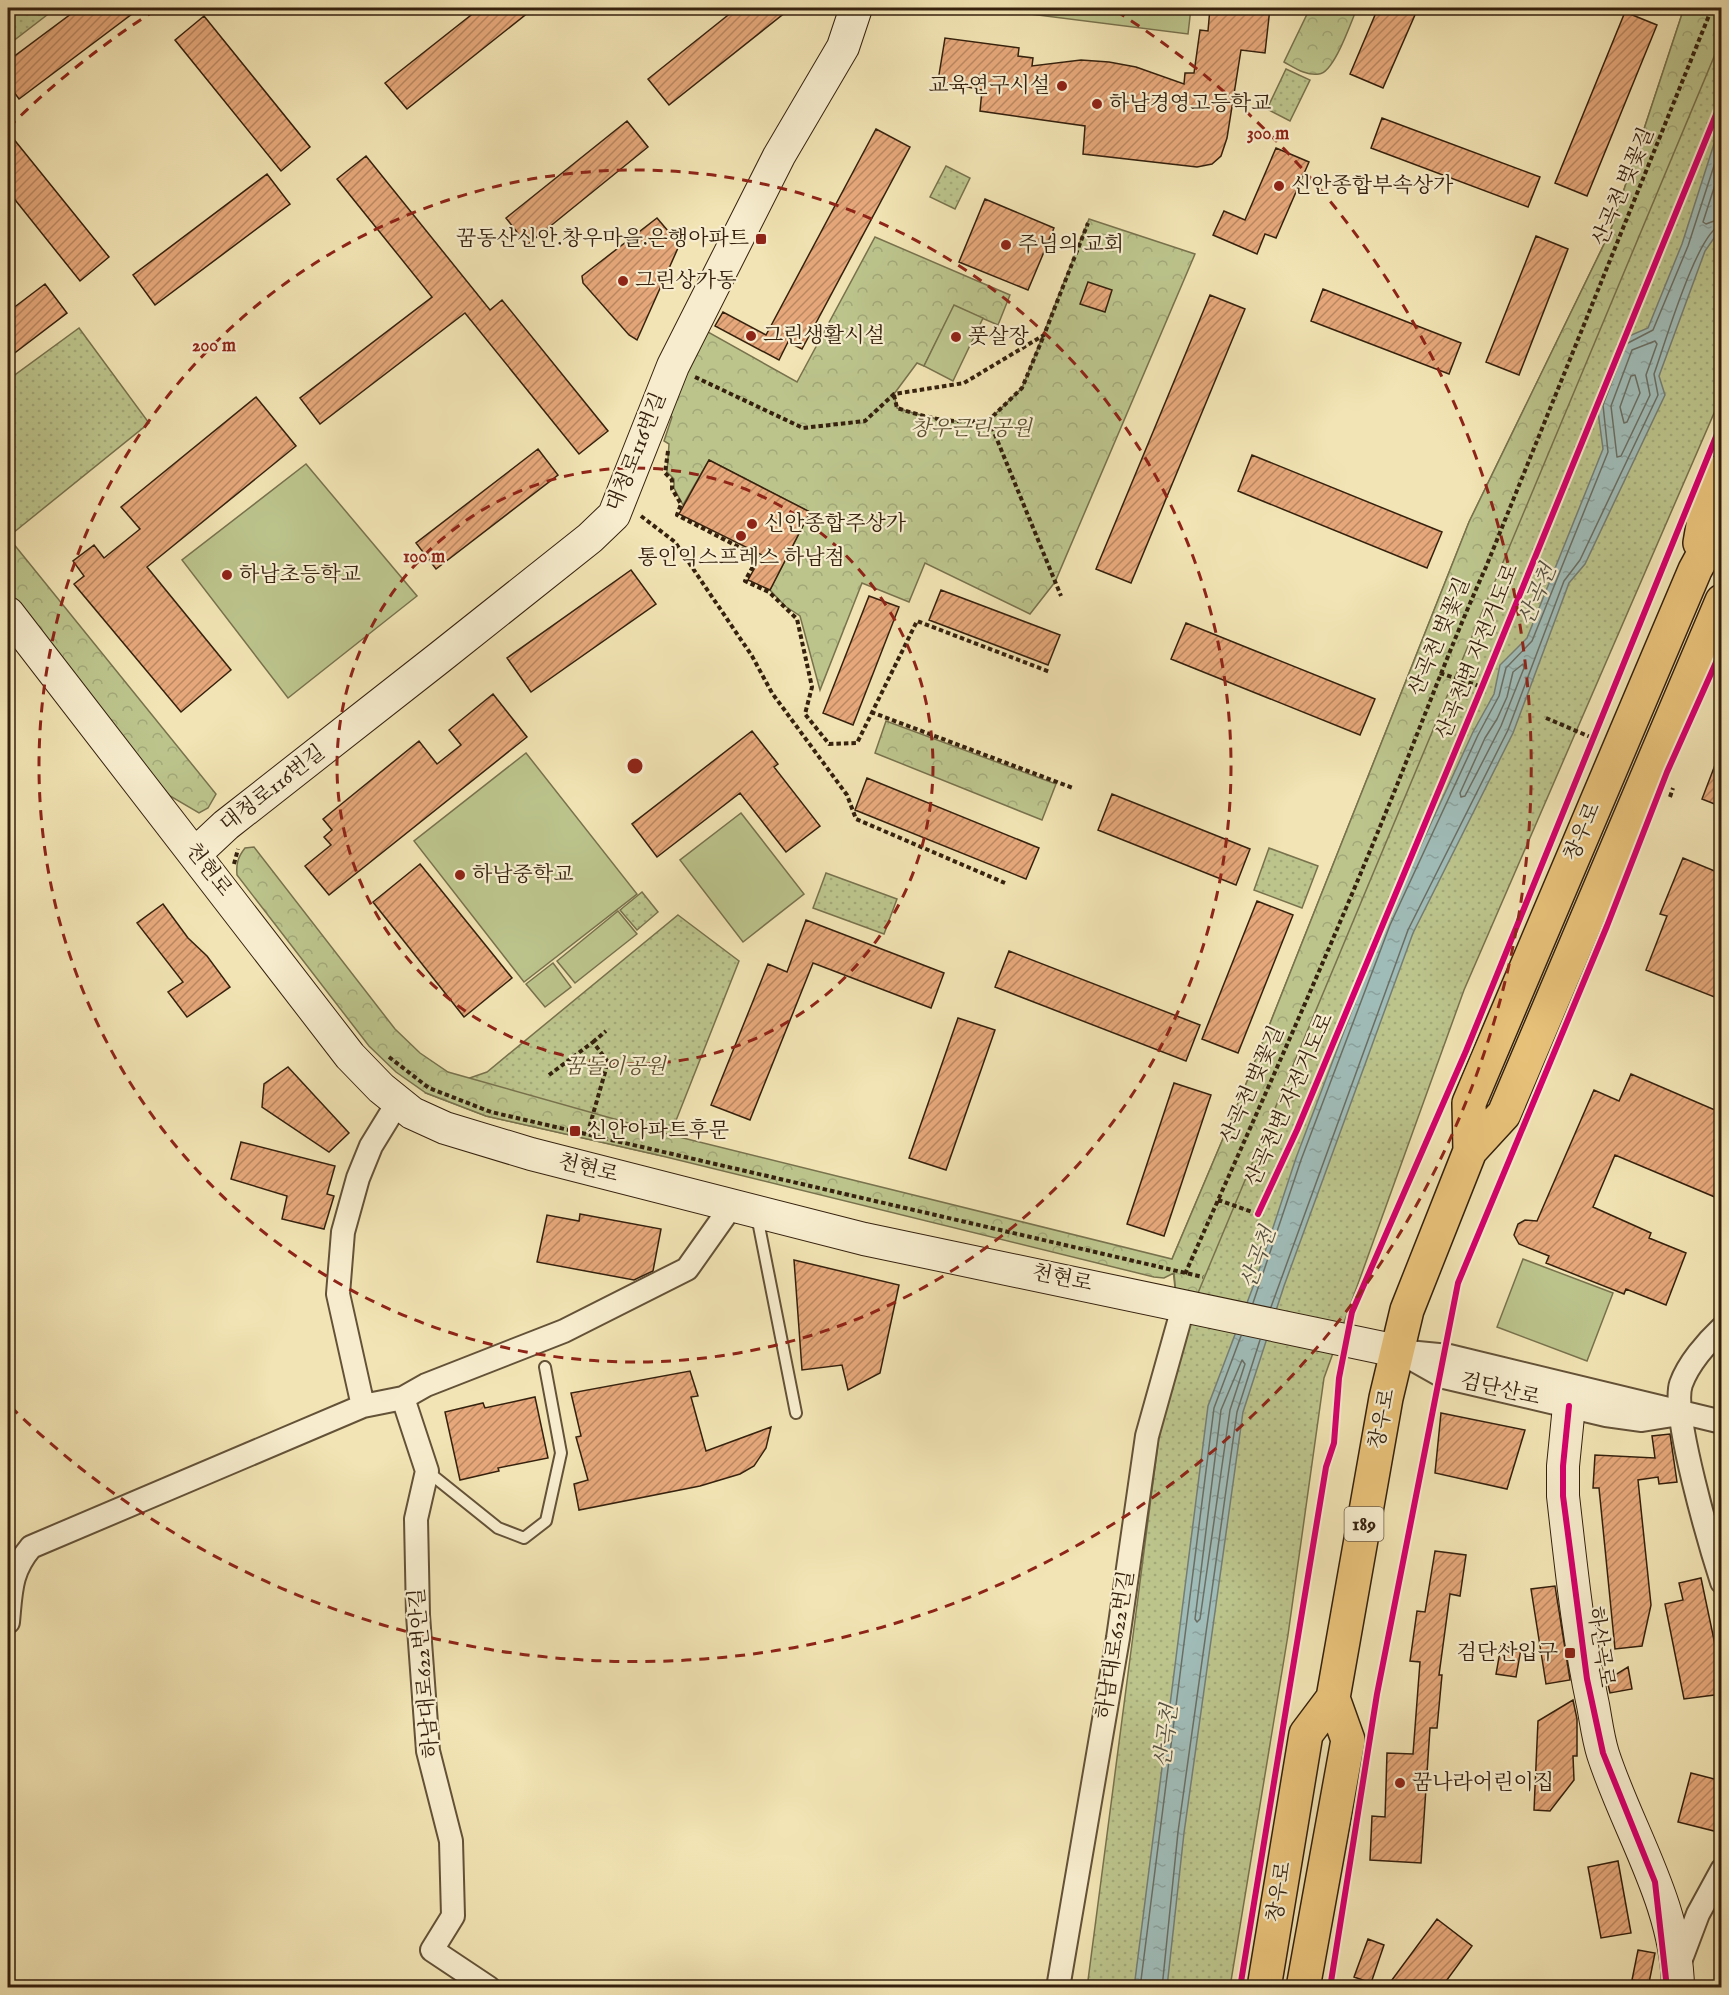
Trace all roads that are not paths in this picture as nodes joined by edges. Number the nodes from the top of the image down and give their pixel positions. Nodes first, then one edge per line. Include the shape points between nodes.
1 (856, 8) edge
2 (1722, 471) edge
3 (1722, 520) edge
4 (1695, 570) junction
5 (1722, 601) edge
6 (8, 613) edge
7 (195, 854) junction
8 (398, 1102) junction
9 (1470, 1151) junction
10 (744, 1207) junction
11 (1184, 1289) junction
12 (1722, 1328) edge
13 (1397, 1351) junction
14 (545, 1367) dead end
15 (403, 1398) junction
16 (363, 1406) junction
17 (1569, 1406) junction
18 (796, 1413) dead end
19 (1681, 1413) junction
20 (1722, 1422) edge
21 (427, 1471) junction
22 (32, 1547) junction
23 (8, 1561) edge
24 (1722, 1582) edge
25 (8, 1622) edge
26 (1333, 1698) junction
27 (1722, 1870) edge
28 (1658, 1893) junction
29 (1704, 1902) junction
30 (1678, 1978) edge
31 (489, 1988) edge
32 (1058, 1988) edge
33 (1264, 1988) edge
34 (1303, 1988) edge

1 - 7 main road, 대청로116번길 via 843,47 779,156 673,366 614,515 510,602 226,825
2 - 4 main road via 1706,508
3 - 4 main road, 창우로 / 189
4 - 9 main road, 창우로 / 189 via 1469,1103
5 - 9 main road, 창우로 / 189 via 1504,1114
6 - 7 main road, 천현로
7 - 8 main road, 천현로 via 350,1056
8 - 10 main road, 천현로 via 412,1113 477,1138
8 - 16 street via 371,1146 343,1232 338,1294
9 - 13 main road, 창우로 / 189 via 1407,1310
10 - 11 main road, 천현로 via 864,1239
10 - 15 street via 687,1269 564,1331 426,1385
10 - 18 lane
11 - 13 main road, 천현로 via 1346,1341
11 - 32 street, 하남대로622번길 via 1147,1436 1118,1638
12 - 19 street via 1680,1384
13 - 17 street, 검단산로 via 1444,1377
13 - 19 street, 검단산로 via 1449,1356
13 - 26 main road, 창우로 / 189
14 - 21 lane via 561,1453 546,1521 524,1539 498,1528
15 - 16 street
15 - 21 street
16 - 22 street
17 - 19 street, 검단산로 via 1642,1420
17 - 28 main road, 하산곡로 via 1563,1496 1587,1679 1603,1753
19 - 20 street
19 - 24 street via 1701,1513
21 - 31 street, 하남대로622번안길 via 416,1519 418,1615 428,1751 451,1841 453,1916 432,1950
22 - 23 street
22 - 25 street via 13,1575
26 - 33 main road, 창우로 / 189 via 1306,1734
26 - 34 main road, 창우로 / 189 via 1348,1740
27 - 29 street
28 - 29 street via 1681,1908
28 - 30 main road, 하산곡로
29 - 30 street

